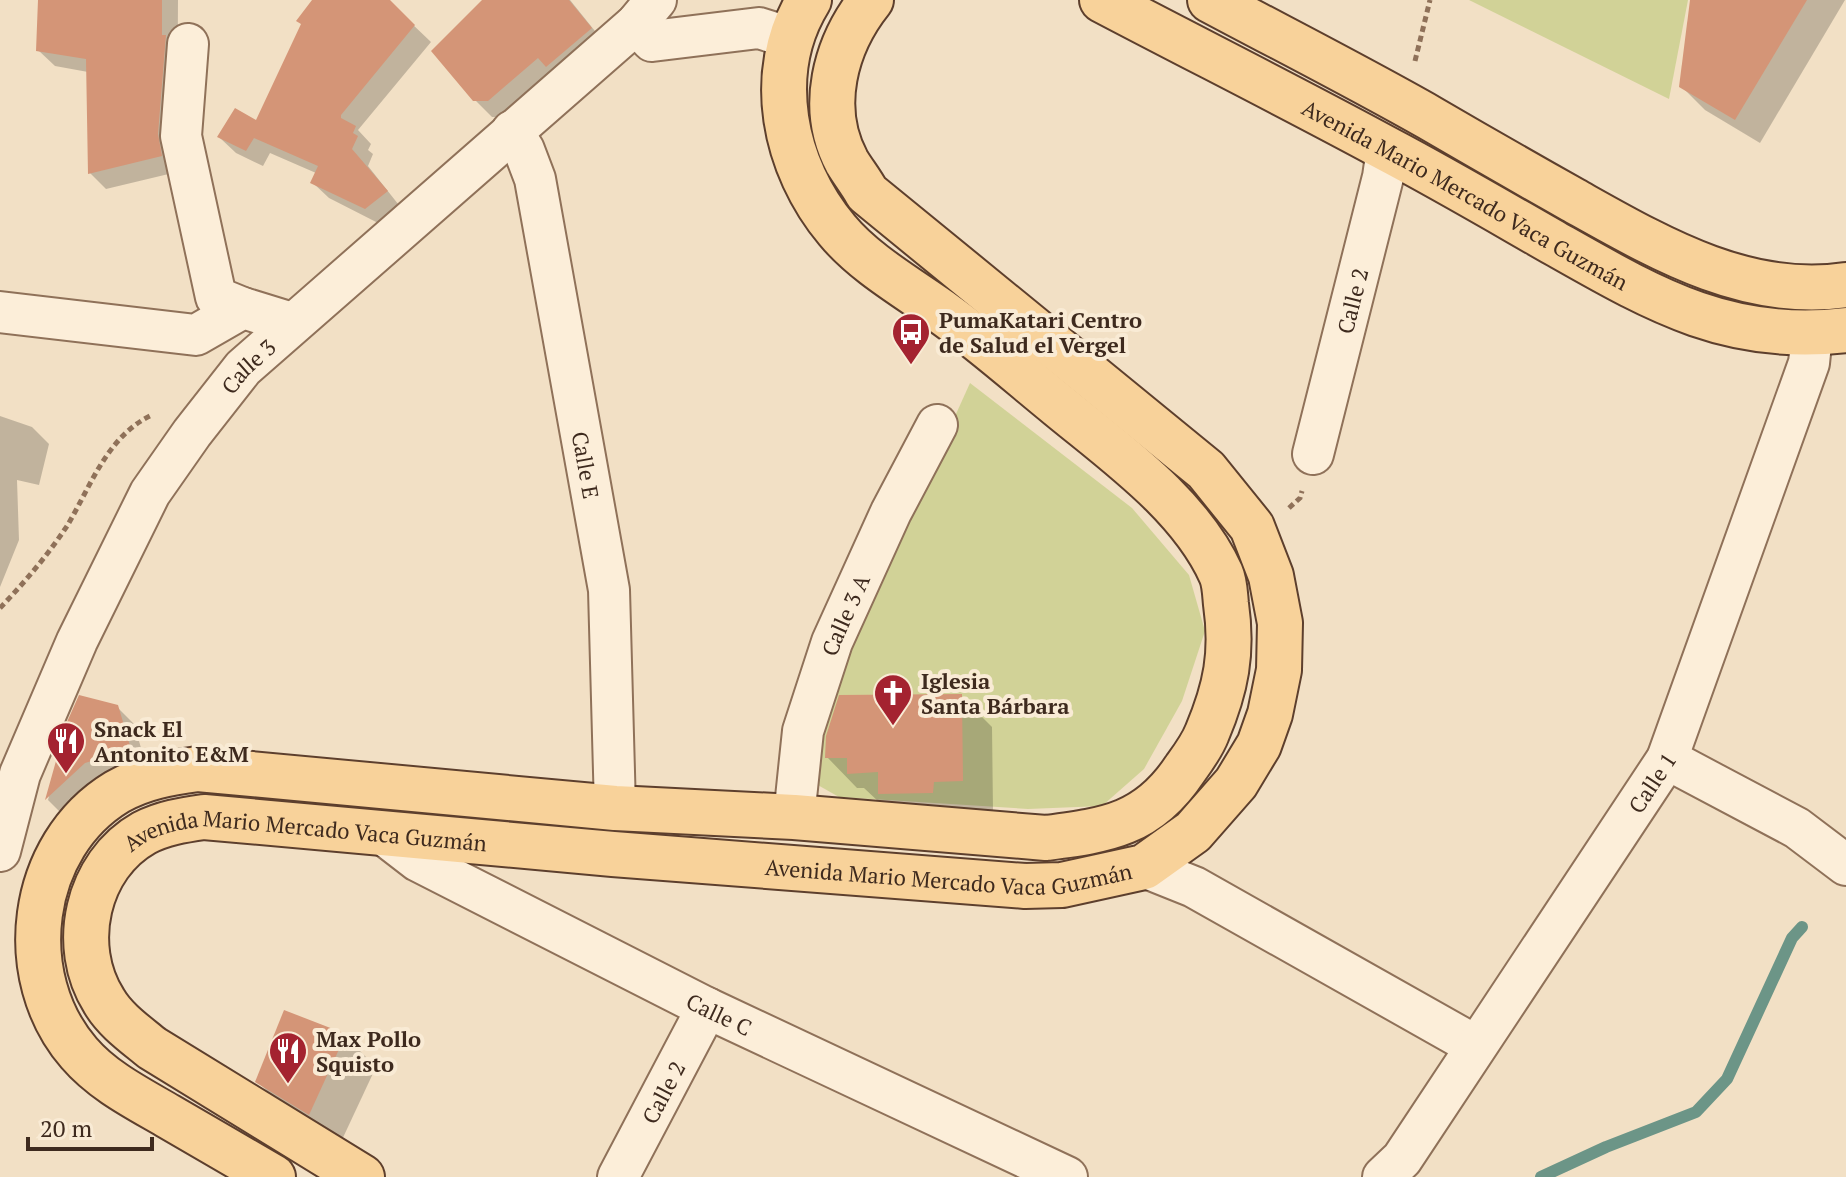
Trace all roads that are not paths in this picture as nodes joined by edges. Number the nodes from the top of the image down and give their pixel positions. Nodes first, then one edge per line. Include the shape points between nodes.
1 (871, 0) edge
2 (1102, 0) edge
3 (1210, 0) edge
4 (646, 12) edge
5 (800, 19) edge
6 (188, 44) dead end
7 (840, 51) junction
8 (1411, 88) junction
9 (512, 131) junction
10 (1387, 149) junction
11 (1830, 288) edge
12 (243, 308) junction
13 (0, 312) edge
14 (292, 323) junction
15 (1829, 332) edge
16 (937, 425) dead end
17 (1313, 454) road end
18 (1266, 559) junction
19 (1222, 576) junction
20 (1667, 759) junction
21 (388, 785) junction
22 (615, 808) junction
23 (794, 817) junction
24 (1120, 825) junction
25 (383, 834) junction
26 (0, 851) edge
27 (613, 854) junction
28 (1846, 865) edge
29 (0, 867) edge
30 (1144, 867) junction
31 (47, 885) junction
32 (91, 900) junction
33 (707, 1008) junction
34 (1476, 1046) junction
35 (273, 1177) edge
36 (362, 1177) edge
37 (618, 1177) edge
38 (1067, 1177) edge
39 (1383, 1177) edge

1 - 7 main road, Avenida Mario Mercado Vaca Guzmán
2 - 10 main road, Avenida Mario Mercado Vaca Guzmán
3 - 8 main road
4 - 5 street via 652,41
4 - 9 street, Calle 3
5 - 7 main road
5 - 19 main road, Avenida Mario Mercado Vaca Guzmán via 785,80 784,116 795,162 813,199 839,233 873,262 961,326 1144,477 1182,514
6 - 12 street via 181,136 192,189 216,297
7 - 18 main road, Avenida Mario Mercado Vaca Guzmán via 831,99 835,131 867,193 1206,470 1252,527
8 - 10 main road
8 - 11 main road via 1666,252 1773,286
9 - 14 street, Calle 3
9 - 22 street, Calle E via 535,179 609,590
10 - 15 main road, Avenida Mario Mercado Vaca Guzmán via 1649,296 1706,319 1771,331
10 - 17 street, Calle 2
11 - 15 main road
12 - 13 street via 196,335
12 - 14 street
14 - 26 street, Calle 3 via 243,368 150,493 77,641 20,774
15 - 20 street, Calle 1 via 1809,363
16 - 23 street, Calle 3 A via 832,642 803,731
18 - 19 main road
18 - 30 main road, Avenida Mario Mercado Vaca Guzmán via 1280,623 1279,670 1259,745 1236,783 1193,832
19 - 24 main road, Avenida Mario Mercado Vaca Guzmán via 1229,661 1208,731 1179,779 1147,812
20 - 28 street via 1797,828
20 - 34 street, Calle 1
21 - 22 main road, Avenida Mario Mercado Vaca Guzmán
21 - 25 main road
21 - 31 main road, Avenida Mario Mercado Vaca Guzmán via 198,769 151,776 116,793 76,828 56,858
22 - 23 main road, Avenida Mario Mercado Vaca Guzmán
22 - 27 main road
23 - 24 main road, Avenida Mario Mercado Vaca Guzmán via 1046,838
24 - 30 main road
25 - 27 main road, Avenida Mario Mercado Vaca Guzmán
25 - 32 main road, Avenida Mario Mercado Vaca Guzmán via 204,817 169,823 124,849
25 - 33 street, Calle C via 418,861
27 - 30 main road, Avenida Mario Mercado Vaca Guzmán via 1025,886 1062,885
29 - 31 street
30 - 34 street via 1194,887
31 - 32 main road
31 - 35 main road, Avenida Mario Mercado Vaca Guzmán via 37,953 50,1007 66,1036 104,1077
32 - 36 main road, Avenida Mario Mercado Vaca Guzmán via 86,931 91,973 104,1002 123,1024 152,1048
33 - 37 street, Calle 2
33 - 38 street, Calle C
34 - 39 street, Calle 1 via 1402,1159

